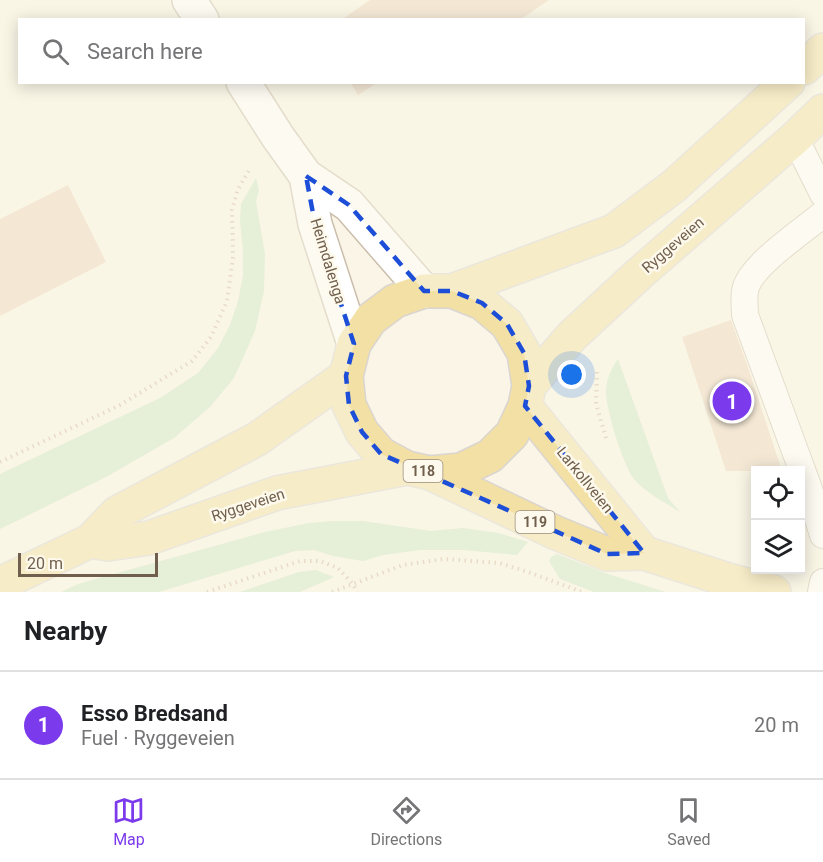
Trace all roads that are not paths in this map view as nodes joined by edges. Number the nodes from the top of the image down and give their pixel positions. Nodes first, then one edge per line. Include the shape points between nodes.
1 (189, 0) edge
2 (201, 18) edge
3 (823, 50) edge
4 (805, 67) edge
5 (244, 84) edge
6 (786, 84) edge
7 (823, 111) edge
8 (795, 138) junction
9 (306, 176) junction
10 (823, 194) edge
11 (823, 214) edge
12 (438, 291) junction
13 (354, 344) junction
14 (346, 376) junction
15 (527, 396) junction
16 (419, 470) junction
17 (823, 535) edge
18 (90, 542) junction
19 (644, 554) junction
20 (823, 582) edge
21 (0, 584) edge
22 (774, 592) edge
23 (821, 592) edge

1 - 2 street
3 - 4 main road
5 - 9 street, Heimdalenga
6 - 12 main road, 118 via 674,186 614,231
7 - 8 main road, Ryggeveien / 118
8 - 10 lane
8 - 15 main road, Ryggeveien / 118 via 571,337
9 - 12 street, Heimdalenga via 349,205
9 - 13 street, Heimdalenga via 315,224
11 - 17 lane via 752,275 744,299 745,315
12 - 13 main road, 118 via 395,301 371,319
12 - 15 main road via 482,303 507,324 524,353
13 - 14 main road, 118
14 - 16 main road, 118 via 349,405 362,432 381,454
14 - 18 main road, Ryggeveien / 118 via 257,439 117,513
15 - 16 main road, 118 via 512,434 490,456 461,470
15 - 19 main road, Larkollveien
16 - 18 main road, Ryggeveien / 118 via 277,493 149,538 108,544
16 - 19 main road, 119 via 607,554
18 - 21 main road, Ryggeveien / 118
19 - 22 main road, 119
20 - 23 lane

